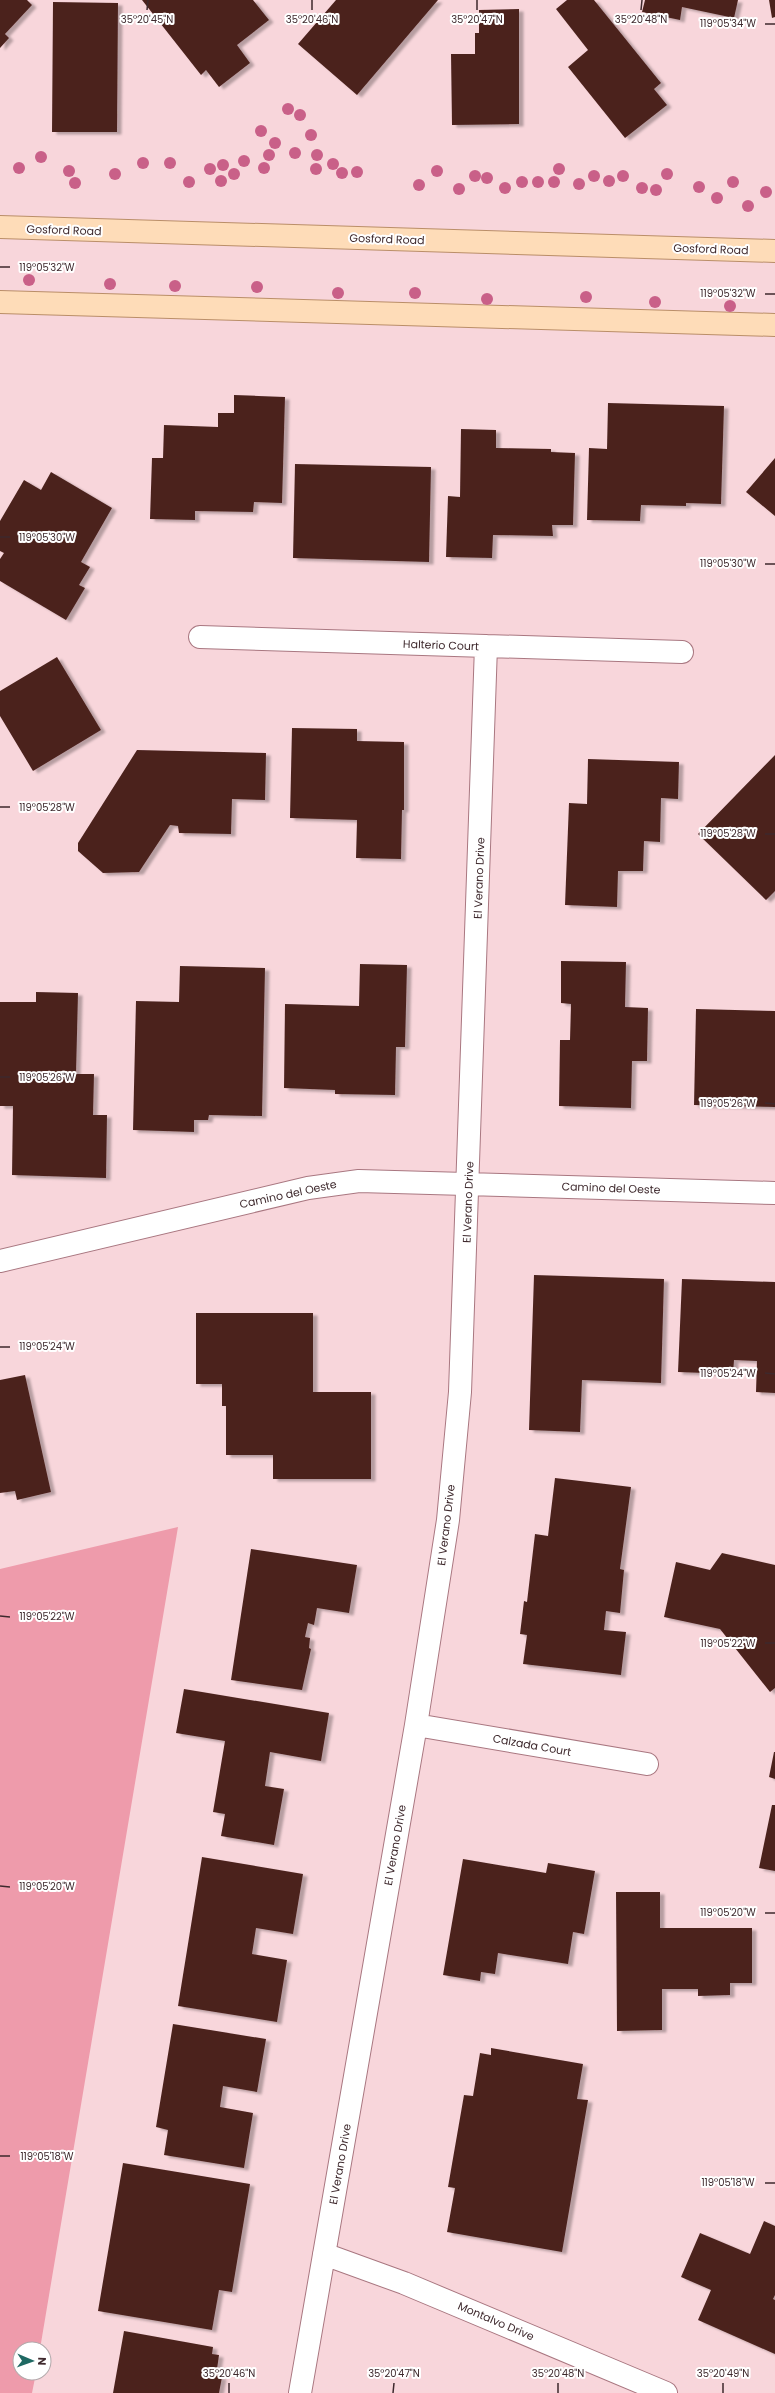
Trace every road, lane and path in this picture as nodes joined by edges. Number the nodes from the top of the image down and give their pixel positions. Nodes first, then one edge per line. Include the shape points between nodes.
1 (0, 227) edge
2 (775, 251) edge
3 (0, 302) edge
4 (775, 325) edge
5 (200, 637) dead end
6 (486, 646) junction
7 (682, 652) dead end
8 (469, 1183) junction
9 (775, 1193) edge
10 (0, 1261) edge
11 (416, 1725) junction
12 (647, 1764) dead end
13 (324, 2254) junction
14 (300, 2393) edge
15 (666, 2393) edge

1 - 2 main road, Gosford Road
3 - 4 main road
5 - 6 street, Halterio Court
6 - 7 street, Halterio Court
6 - 8 street, El Verano Drive
8 - 9 street, Camino del Oeste
8 - 10 street, Camino del Oeste via 359,1181 308,1188
8 - 11 street, El Verano Drive via 460,1392 450,1504
11 - 12 street, Calzada Court
11 - 13 street, El Verano Drive
13 - 14 street, El Verano Drive
13 - 15 street, Montalvo Drive via 404,2283

